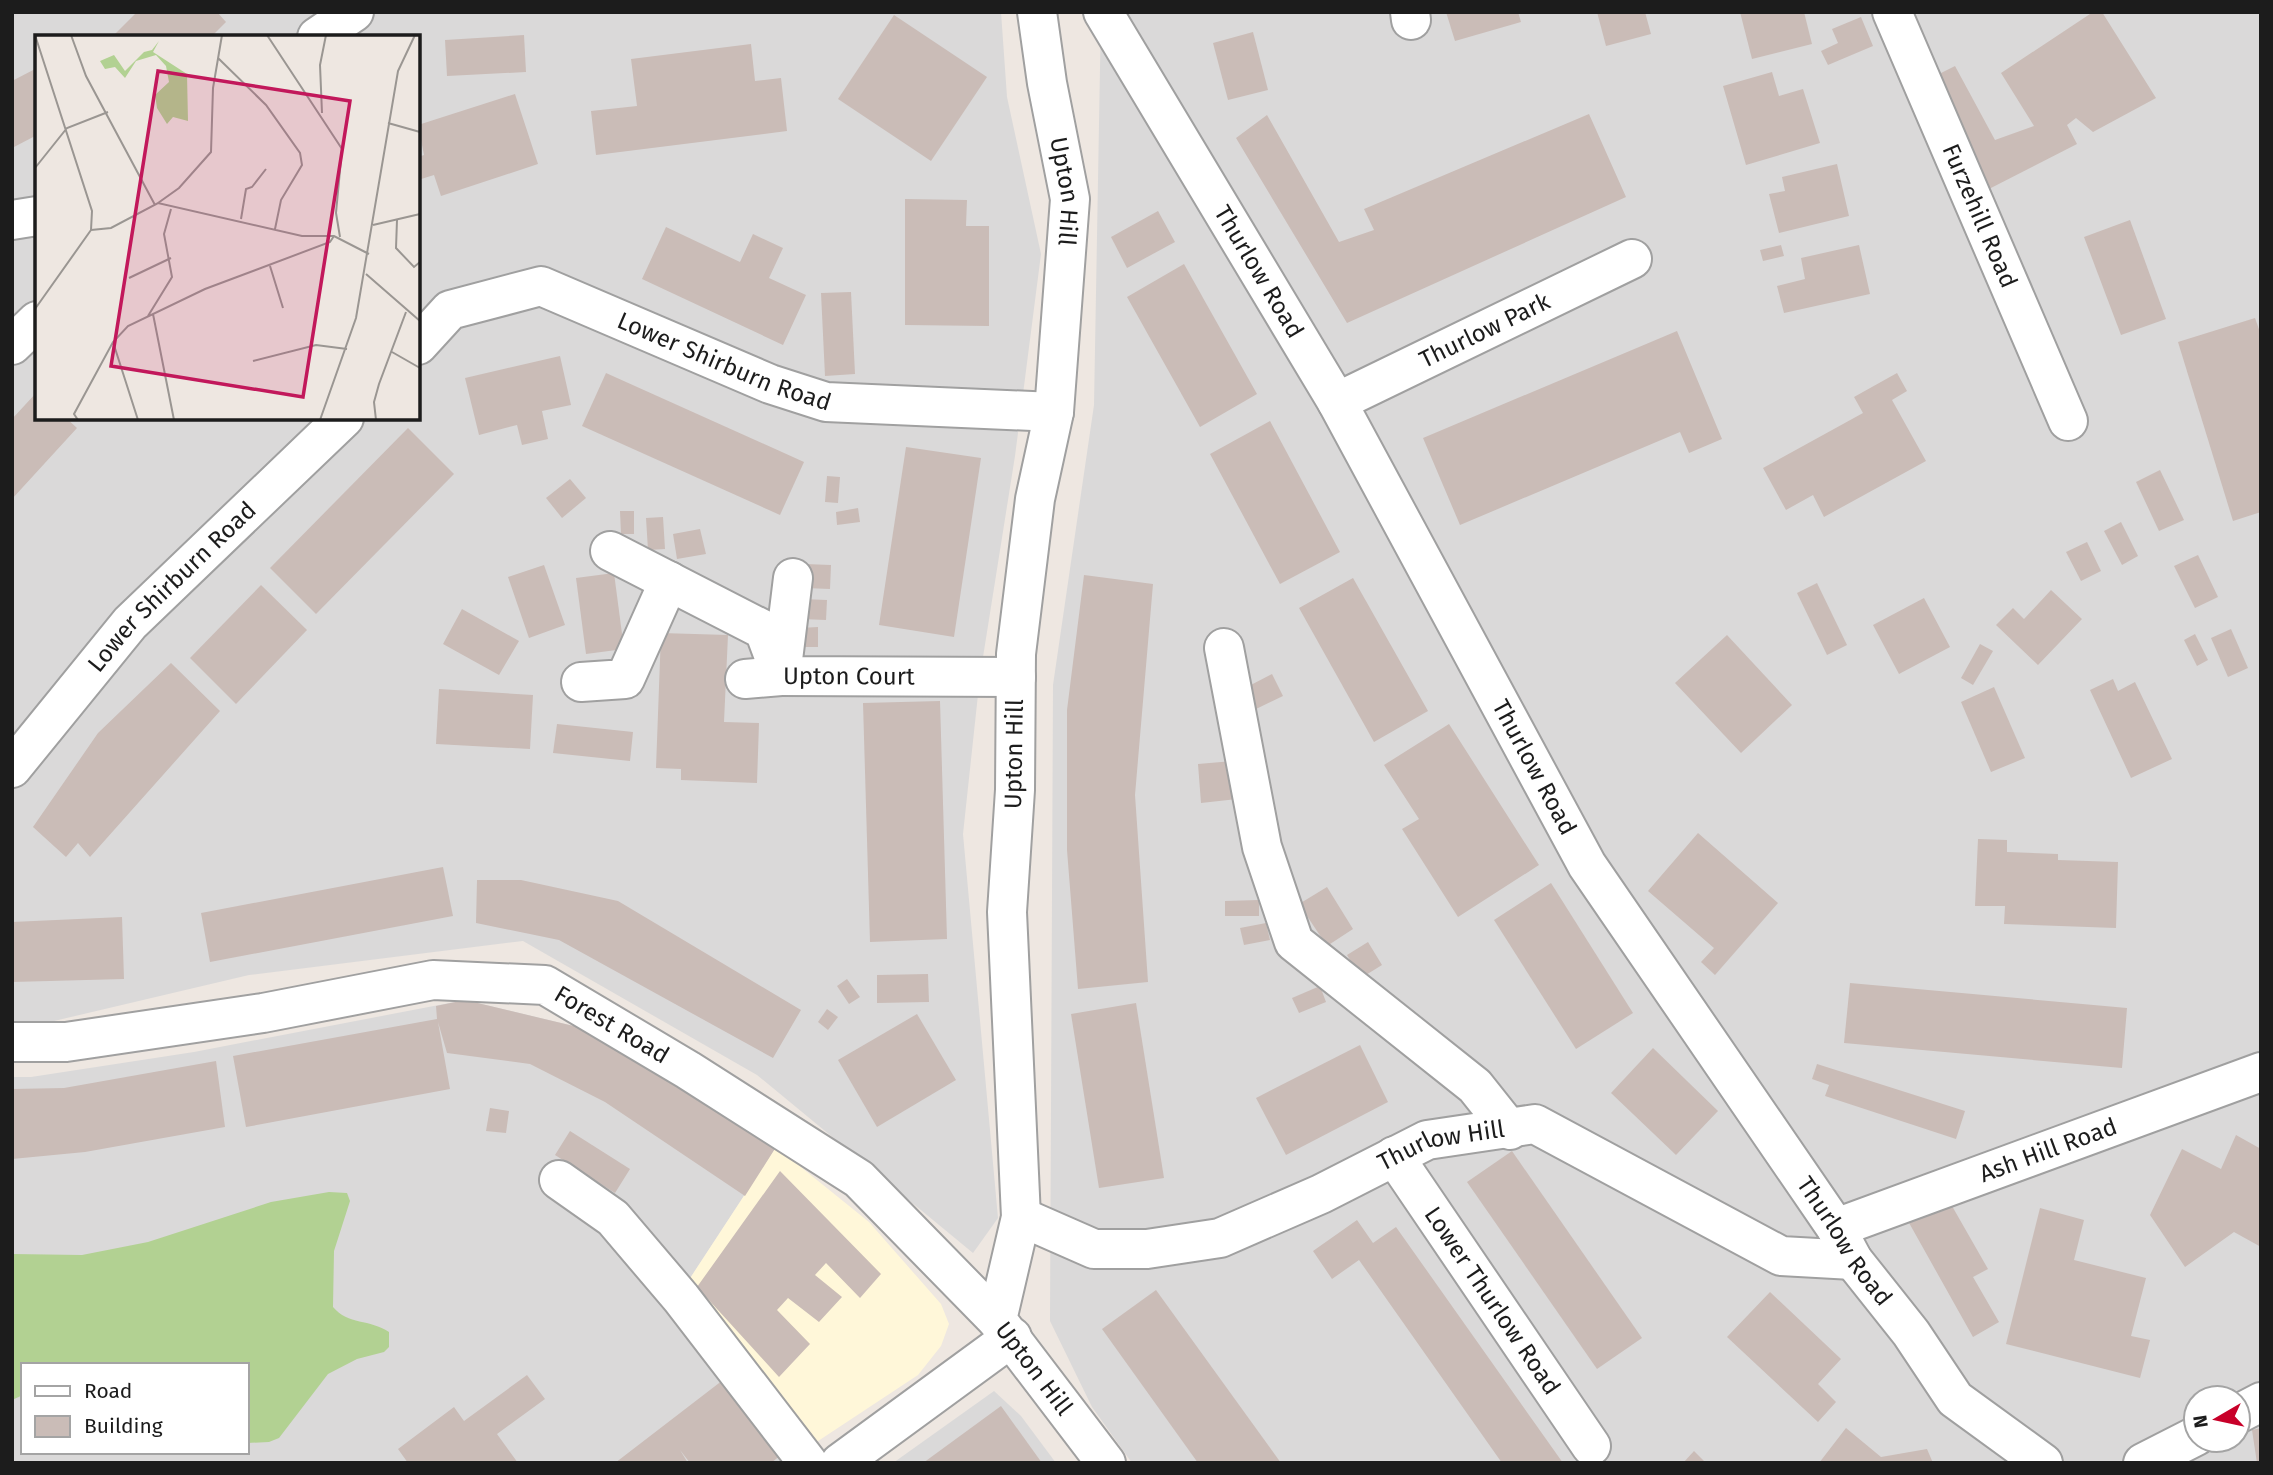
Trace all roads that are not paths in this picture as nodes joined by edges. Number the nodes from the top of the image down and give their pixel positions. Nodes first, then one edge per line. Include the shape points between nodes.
1 (354, 12) edge
2 (1037, 12) edge
3 (1103, 12) edge
4 (1892, 12) edge
5 (320, 35) edge
6 (35, 215) edge
7 (12, 220) edge
8 (1632, 259) dead end
9 (35, 323) edge
10 (420, 343) edge
11 (12, 345) edge
12 (1337, 402) junction
13 (1054, 412) junction
14 (342, 420) edge
15 (2068, 421) dead end
16 (610, 551) dead end
17 (793, 578) dead end
18 (669, 581) junction
19 (1224, 648) dead end
20 (763, 677) junction
21 (1016, 677) junction
22 (581, 682) dead end
23 (12, 768) edge
24 (12, 1042) edge
25 (2261, 1072) edge
26 (1510, 1130) junction
27 (1394, 1156) junction
28 (559, 1180) dead end
29 (1021, 1217) junction
30 (1844, 1244) junction
31 (1005, 1328) junction
32 (2182, 1443) edge
33 (1591, 1446) dead end
34 (808, 1463) edge
35 (840, 1463) edge
36 (1107, 1463) edge
37 (2042, 1463) edge
38 (2143, 1463) edge

1 - 5 street
2 - 13 street, Upton Hill via 1070,199
3 - 12 street, Thurlow Road
4 - 15 street, Furzehill Road
6 - 7 street
8 - 12 street, Thurlow Park
9 - 11 street
10 - 13 street, Lower Shirburn Road via 450,310 541,286 770,384 826,402
12 - 30 street, Thurlow Road via 1587,865
13 - 21 street, Upton Hill via 1035,499
14 - 23 street, Lower Shirburn Road via 130,623
16 - 18 street, Upton Court
17 - 20 street
18 - 20 street, Upton Court via 764,630
18 - 22 street via 625,679
19 - 26 street via 1262,847 1294,942 1475,1086
20 - 21 street, Upton Court
21 - 29 street, Upton Hill via 1007,912
24 - 31 street, Forest Road via 66,1042 263,1013 433,980 545,985 859,1179
25 - 30 street, Ash Hill Road
26 - 27 street, Thurlow Hill via 1427,1140
26 - 30 street, Thurlow Hill via 1535,1124 1781,1256
27 - 29 street, Thurlow Hill via 1220,1238 1147,1249 1094,1249
27 - 33 street, Lower Thurlow Road
28 - 34 street via 613,1218
29 - 31 street, Upton Hill
30 - 37 street, Thurlow Road via 1955,1399
31 - 35 street
31 - 36 street, Upton Hill
32 - 38 street

